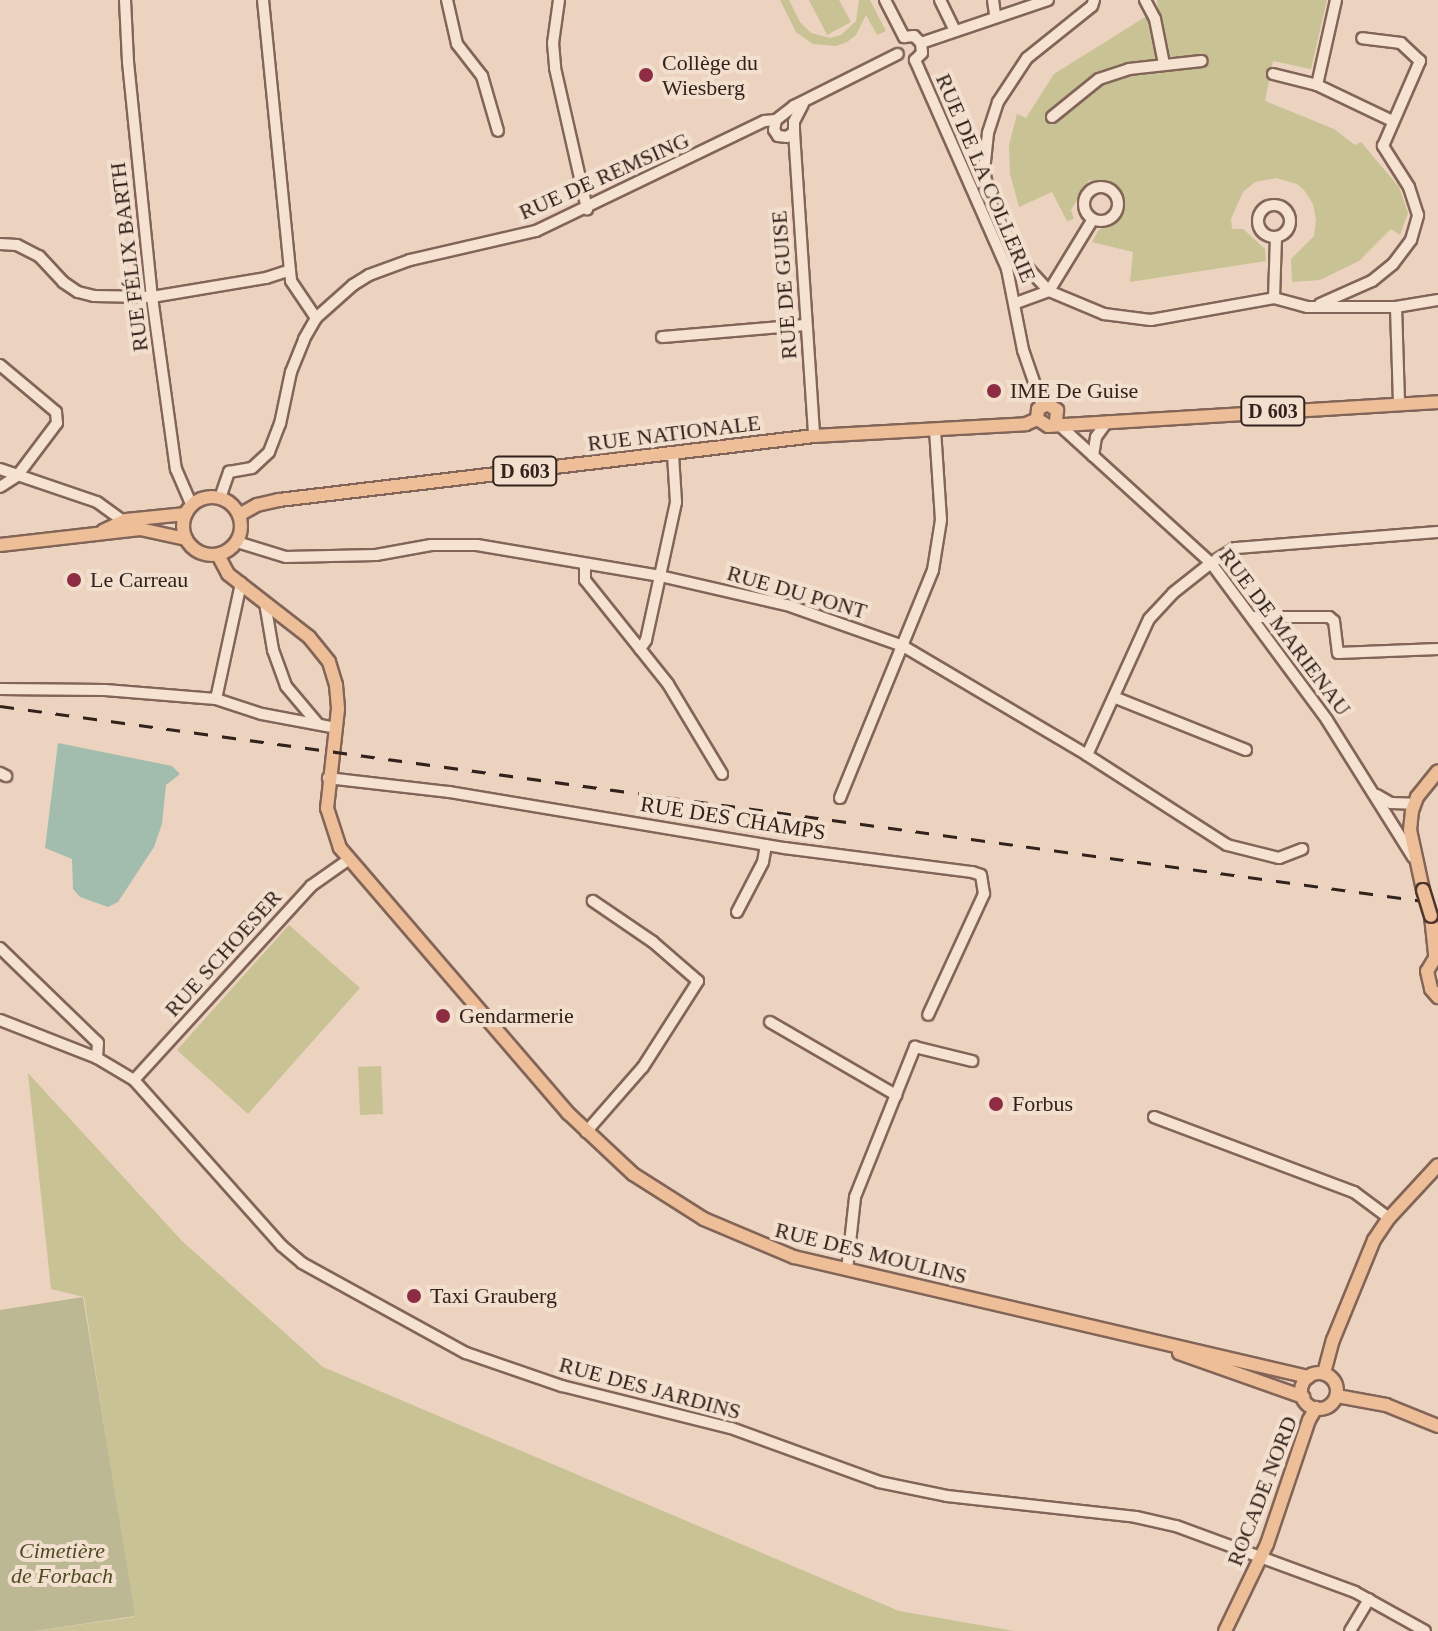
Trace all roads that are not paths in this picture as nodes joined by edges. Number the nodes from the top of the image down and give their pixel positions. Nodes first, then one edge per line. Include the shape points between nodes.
1 (125, 0) edge
2 (263, 0) edge
3 (447, 0) edge
4 (559, 0) edge
5 (885, 0) edge
6 (940, 0) edge
7 (993, 0) edge
8 (1048, 0) edge
9 (1094, 0) edge
10 (1145, 0) edge
11 (1336, 0) edge
12 (995, 15) junction
13 (954, 29) junction
14 (904, 37) junction
15 (1362, 38) dead end
16 (921, 43) junction
17 (898, 54) junction
18 (915, 60) junction
19 (1202, 61) dead end
20 (1164, 64) junction
21 (1273, 74) dead end
22 (1317, 85) junction
23 (803, 104) junction
24 (1052, 117) dead end
25 (1392, 121) junction
26 (777, 122) junction
27 (794, 127) junction
28 (498, 131) dead end
29 (587, 209) junction
30 (1093, 219) dead end
31 (1276, 238) dead end
32 (0, 244) edge
33 (290, 270) junction
34 (1049, 291) junction
35 (152, 297) junction
36 (1274, 298) junction
37 (1438, 300) edge
38 (1016, 303) junction
39 (1307, 307) junction
40 (1396, 307) junction
41 (316, 318) junction
42 (806, 325) junction
43 (662, 337) dead end
44 (0, 365) edge
45 (1438, 402) edge
46 (1399, 404) junction
47 (1042, 405) junction
48 (1056, 416) junction
49 (1037, 419) junction
50 (1107, 422) junction
51 (935, 430) junction
52 (814, 436) junction
53 (673, 454) junction
54 (1093, 456) junction
55 (0, 469) edge
56 (17, 476) junction
57 (0, 487) edge
58 (220, 498) junction
59 (189, 510) junction
60 (239, 515) junction
61 (123, 521) junction
62 (1438, 532) edge
63 (93, 535) junction
64 (186, 539) junction
65 (237, 542) junction
66 (0, 545) edge
67 (218, 555) junction
68 (1211, 563) junction
69 (585, 566) junction
70 (660, 576) junction
71 (241, 583) junction
72 (265, 603) junction
73 (1254, 617) junction
74 (903, 646) junction
75 (640, 649) junction
76 (1438, 649) edge
77 (0, 689) edge
78 (1116, 698) junction
79 (216, 699) junction
80 (318, 724) junction
81 (336, 728) junction
82 (1246, 750) dead end
83 (1087, 755) junction
84 (1438, 771) edge
85 (722, 774) dead end
86 (328, 778) junction
87 (1375, 794) junction
88 (840, 798) dead end
89 (1414, 804) junction
90 (766, 845) junction
91 (1302, 849) dead end
92 (1414, 858) junction
93 (348, 860) junction
94 (593, 901) dead end
95 (737, 912) dead end
96 (1434, 921) edge
97 (0, 948) edge
98 (1437, 954) edge
99 (1438, 997) edge
100 (928, 1015) dead end
101 (0, 1020) edge
102 (770, 1022) dead end
103 (97, 1058) junction
104 (972, 1061) dead end
105 (134, 1080) junction
106 (896, 1095) junction
107 (1154, 1117) dead end
108 (586, 1132) junction
109 (1438, 1165) edge
110 (1389, 1218) junction
111 (847, 1270) junction
112 (1158, 1343) junction
113 (1324, 1373) junction
114 (1308, 1377) junction
115 (1337, 1396) junction
116 (1303, 1397) junction
117 (1316, 1408) junction
118 (1438, 1426) edge
119 (1261, 1558) junction
120 (1369, 1599) junction
121 (1225, 1631) edge
122 (1350, 1631) edge
123 (1425, 1631) edge

1 - 35 street, RUE FÉLIX BARTH
2 - 33 street
3 - 28 street via 457,44 482,76
4 - 29 street via 555,68
5 - 14 street
6 - 13 street
7 - 12 street
8 - 12 street
9 - 34 street via 1027,58 998,102 988,133 984,171 993,209 1023,263
10 - 20 street via 1155,19
11 - 22 street
12 - 13 street
13 - 16 street
14 - 16 street via 914,36
14 - 17 street via 897,44
15 - 25 street via 1401,43 1420,61
16 - 18 street via 922,53
17 - 18 street via 905,61
17 - 23 street, RUE DE REMSING
18 - 38 street, RUE DE LA COLLERIE via 1007,269
19 - 20 street
20 - 24 street via 1099,79
21 - 22 street
22 - 25 street
23 - 26 street, RUE DE REMSING
23 - 27 street
25 - 39 street via 1383,146 1409,187 1418,215 1411,240 1372,281
26 - 27 street
26 - 27 street via 782,137
26 - 29 street, RUE DE REMSING
27 - 42 street, RUE DE GUISE
29 - 41 street, RUE DE REMSING via 516,238 428,255 369,275
30 - 34 street
31 - 36 street
32 - 35 street via 17,245 39,256 78,292
33 - 35 street
33 - 41 street via 291,281
34 - 36 street via 1104,314 1151,320
34 - 38 street
35 - 59 street, RUE FÉLIX BARTH via 176,469
36 - 39 street
37 - 40 street
38 - 47 street, RUE DE LA COLLERIE via 1023,350
39 - 40 street
40 - 46 street
41 - 58 street, RUE DE REMSING via 296,355 269,452 252,468 229,472
42 - 43 street
42 - 52 street, RUE DE GUISE
44 - 56 street via 56,412 57,423
45 - 46 main road, D 603
46 - 50 main road, D 603
47 - 48 main road, D 603 via 1052,405
47 - 49 main road
48 - 49 main road, RUE NATIONALE via 1043,425
48 - 50 main road, D 603
48 - 54 street, RUE DE MARIENAU
49 - 51 main road, RUE NATIONALE / D 603
50 - 54 street via 1096,437
51 - 52 main road, RUE NATIONALE / D 603
51 - 74 street via 941,520 933,570
52 - 53 main road, RUE NATIONALE / D 603
53 - 60 main road, RUE NATIONALE / D 603 via 279,500
53 - 70 street via 676,502
54 - 68 street, RUE DE MARIENAU
55 - 56 street
56 - 57 street
56 - 61 street via 97,502
58 - 59 main road via 208,498
58 - 60 main road
59 - 61 main road
59 - 64 main road via 183,528
60 - 65 main road
61 - 63 main road
62 - 68 street via 1235,548
63 - 64 main road via 151,529
63 - 66 main road
64 - 67 main road via 197,551
65 - 67 main road
65 - 69 street, RUE DU PONT via 286,557 477,545
67 - 71 main road, RUE DES MOULINS via 223,569
68 - 73 street, RUE DE MARIENAU
68 - 78 street via 1149,619
69 - 70 street, RUE DU PONT
69 - 75 street via 585,580
70 - 74 street, RUE DU PONT via 787,605
70 - 75 street
71 - 72 main road, RUE DES MOULINS
71 - 79 street
72 - 80 street via 286,686
72 - 81 main road, RUE DES MOULINS via 324,654 338,695
73 - 76 street via 1329,617 1338,653
73 - 87 street, RUE DE MARIENAU
74 - 83 street, RUE DU PONT
74 - 88 street
75 - 85 street via 668,684
77 - 79 street
78 - 82 street
78 - 83 street
79 - 80 street
80 - 81 street
81 - 86 main road, RUE DES MOULINS
83 - 91 street, RUE DU PONT via 1227,845 1279,858
84 - 89 main road
86 - 90 street, RUE DES CHAMPS via 449,792
86 - 93 main road, RUE DES MOULINS via 328,819
87 - 89 street via 1391,803
87 - 92 street, RUE DE MARIENAU
89 - 92 main road
90 - 95 street, RUE DES CHAMPS
90 - 100 street, RUE DES CHAMPS via 981,875 984,894
92 - 96 main road, bridge
93 - 105 street, RUE SCHOESER via 311,886
93 - 108 main road, RUE DES MOULINS
94 - 108 street via 698,981 643,1067
96 - 98 main road
97 - 103 street via 98,1043
98 - 99 main road via 1427,971
101 - 103 street, RUE DES JARDINS
102 - 106 street
103 - 105 street, RUE DES JARDINS
104 - 106 street via 915,1047
105 - 119 street, RUE DES JARDINS via 302,1263 466,1353 562,1386 731,1428 879,1482 947,1496 1136,1517
106 - 111 street via 855,1197
107 - 110 street via 1354,1192
108 - 111 main road, RUE DES MOULINS via 633,1174 704,1219 773,1250
109 - 110 main road
110 - 113 main road via 1363,1265
111 - 112 main road, RUE DES MOULINS
112 - 114 main road, RUE DES MOULINS
112 - 116 main road, RUE DES MOULINS
113 - 114 main road
113 - 115 main road via 1337,1385
114 - 116 main road
115 - 117 main road via 1331,1405
115 - 118 main road via 1374,1402
116 - 117 main road
117 - 119 main road, ROCADE NORD
119 - 120 street, RUE DES JARDINS
119 - 121 main road, ROCADE NORD
120 - 122 street
120 - 123 street, RUE DES JARDINS

